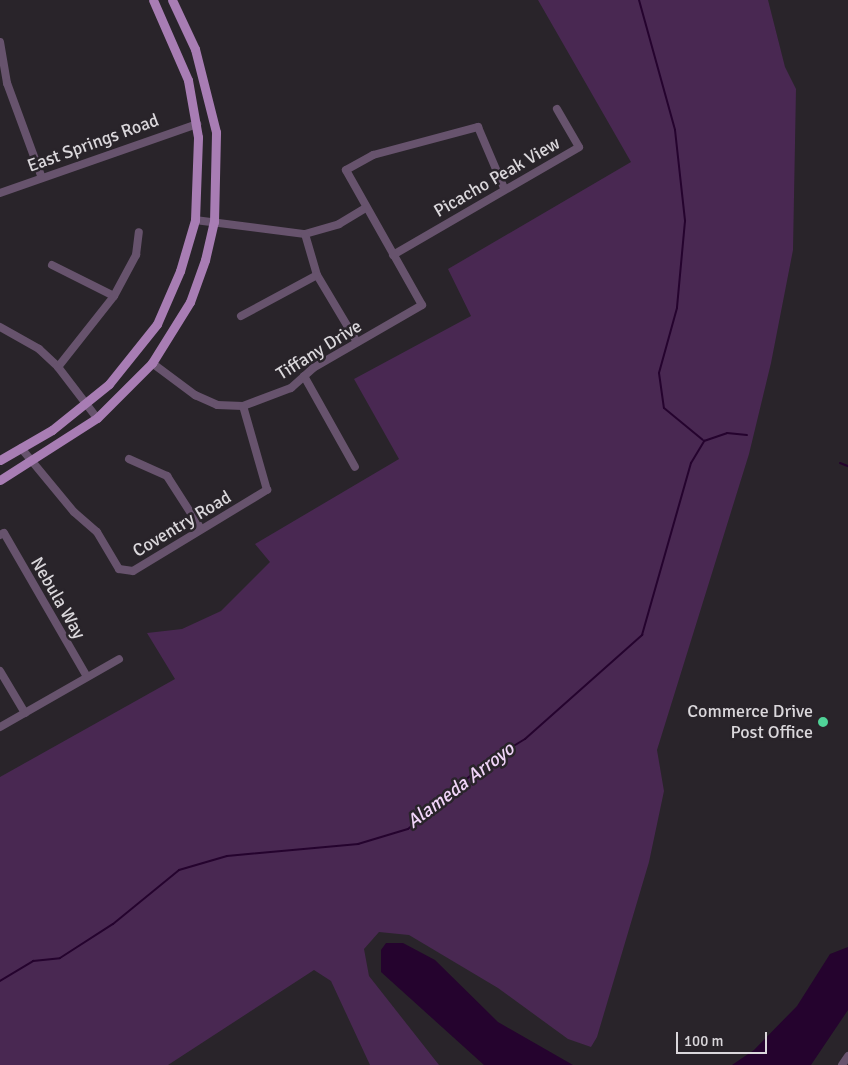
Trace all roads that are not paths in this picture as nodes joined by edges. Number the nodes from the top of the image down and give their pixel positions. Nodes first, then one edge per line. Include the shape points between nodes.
1 (153, 0) edge
2 (172, 0) edge
3 (0, 42) edge
4 (557, 109) dead end
5 (197, 124) junction
6 (42, 178) junction
7 (504, 188) junction
8 (0, 193) edge
9 (366, 208) junction
10 (195, 220) junction
11 (214, 222) junction
12 (139, 232) dead end
13 (305, 234) junction
14 (392, 255) junction
15 (52, 265) dead end
16 (317, 275) junction
17 (114, 296) junction
18 (241, 316) dead end
19 (0, 327) edge
20 (357, 342) junction
21 (152, 363) junction
22 (58, 367) junction
23 (304, 376) junction
24 (87, 405) junction
25 (243, 406) junction
26 (97, 418) junction
27 (21, 448) junction
28 (129, 459) dead end
29 (0, 460) edge
30 (31, 462) junction
31 (355, 467) dead end
32 (0, 480) edge
33 (201, 529) junction
34 (2, 534) edge
35 (119, 659) dead end
36 (0, 671) edge
37 (87, 677) junction
38 (25, 713) junction
39 (0, 727) edge
40 (848, 1056) edge
41 (842, 1065) edge

1 - 5 main road via 188,80
2 - 11 main road via 208,88 216,132
3 - 6 street via 7,83
4 - 7 street, Picacho Peak View via 579,147
5 - 6 street, East Springs Road
5 - 10 main road
6 - 8 street, East Springs Road
7 - 9 street via 478,127 373,155 346,170
7 - 14 street, Picacho Peak View
9 - 13 street via 340,224
9 - 14 street
10 - 11 street
10 - 24 main road via 157,324
11 - 13 street
11 - 21 main road via 190,302
12 - 17 street via 136,255
13 - 16 street
14 - 20 street, Tiffany Drive via 422,305
15 - 17 street
16 - 18 street
16 - 20 street
17 - 22 street
19 - 22 street via 39,349
20 - 23 street, Tiffany Drive
21 - 25 street, Tiffany Drive via 195,396 217,405
21 - 26 main road
22 - 24 street
23 - 25 street, Tiffany Drive via 291,388
23 - 31 street
24 - 26 street
24 - 27 main road
25 - 33 street, Coventry Road via 266,490
26 - 30 main road
27 - 29 main road
27 - 30 street, Coventry Road
28 - 33 street via 167,476
30 - 32 main road
30 - 33 street, Coventry Road via 97,532 119,569 134,571
34 - 37 street, Nebula Way
35 - 37 street
36 - 38 street
37 - 38 street
38 - 39 street
40 - 41 street

